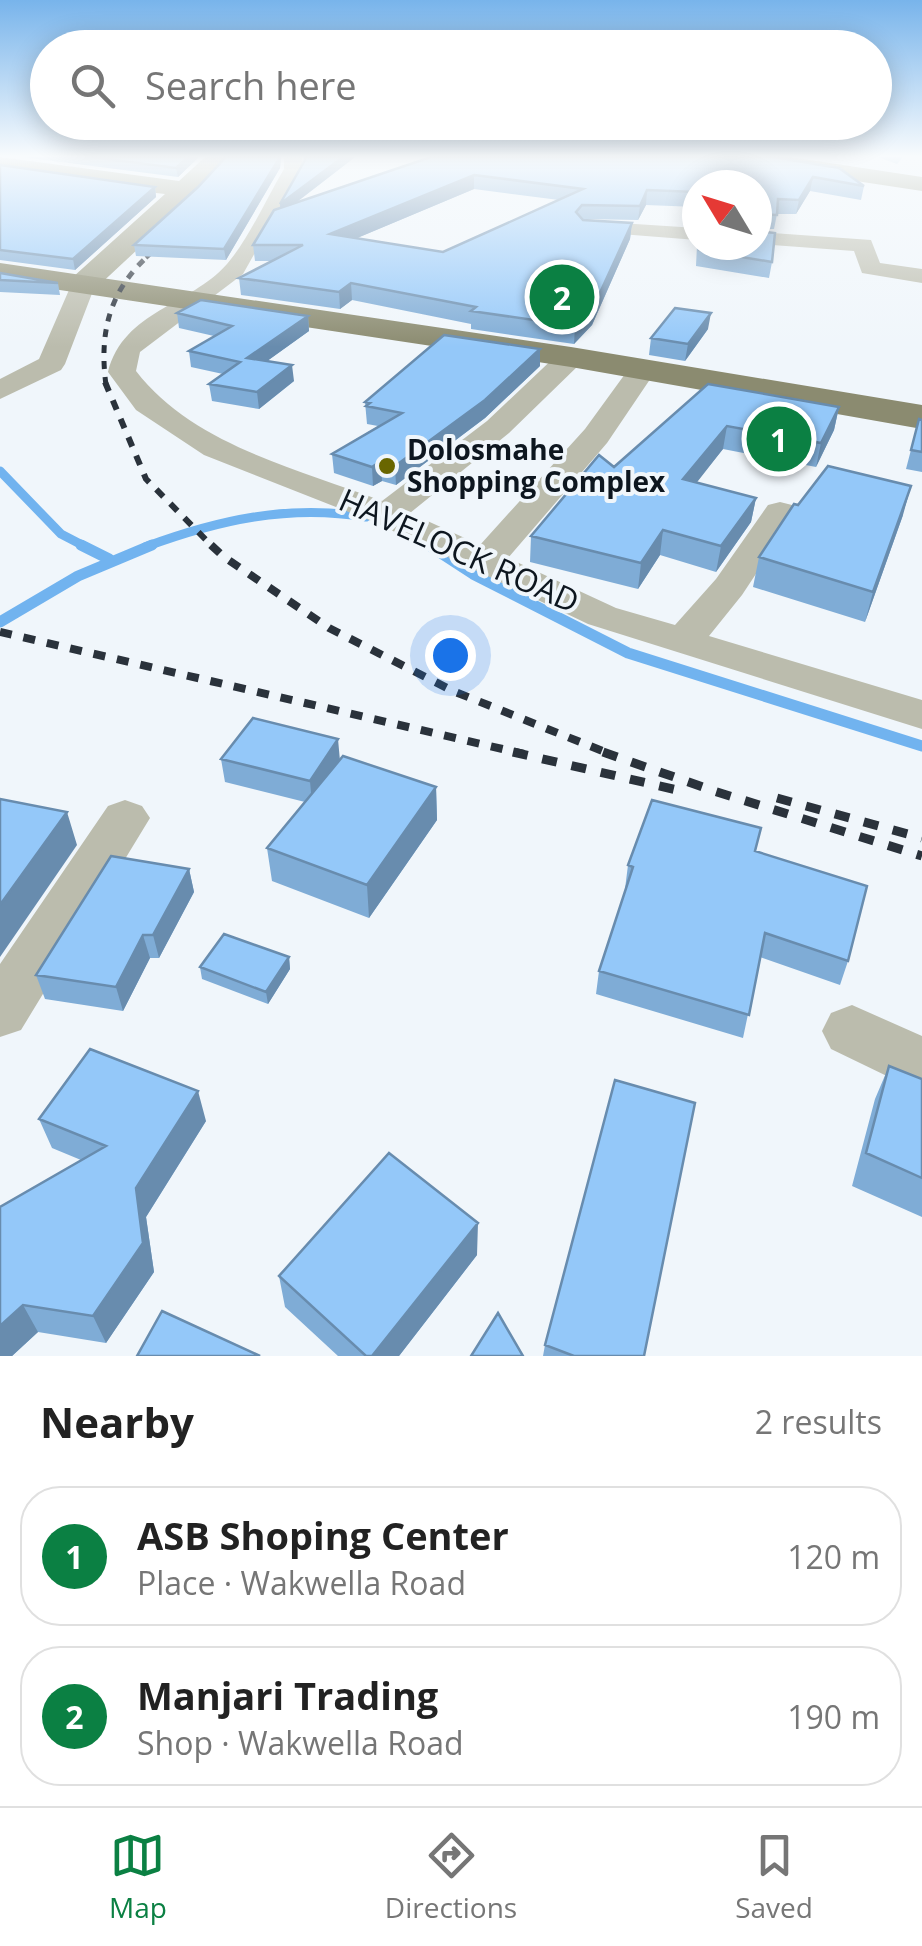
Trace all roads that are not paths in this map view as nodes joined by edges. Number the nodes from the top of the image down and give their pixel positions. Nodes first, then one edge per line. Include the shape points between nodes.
1 (153, 220) edge
2 (263, 220) edge
3 (589, 228) edge
4 (682, 233) edge
5 (772, 239) edge
6 (0, 272) edge
7 (922, 276) edge
8 (84, 283) junction
9 (193, 299) junction
10 (571, 357) junction
11 (643, 369) junction
12 (0, 390) edge
13 (922, 417) edge
14 (780, 512) dead end
15 (386, 515) junction
16 (486, 561) junction
17 (682, 642) junction
18 (921, 710) edge
19 (125, 818) dead end
20 (0, 1012) edge
21 (852, 1031) dead end
22 (922, 1066) edge

1 - 8 street
2 - 9 street via 235,269
3 - 4 street
5 - 7 street via 863,245 870,268
6 - 8 main road
8 - 9 main road
8 - 12 street via 51,364
9 - 10 main road
9 - 15 street, HAVELOCK ROAD via 127,351 122,372 146,404 216,448
10 - 11 main road
10 - 15 street via 498,426
11 - 13 main road
11 - 16 street via 596,436
14 - 17 street
15 - 16 street, HAVELOCK ROAD
16 - 17 street, HAVELOCK ROAD via 602,616
17 - 18 street, HAVELOCK ROAD
19 - 20 street
21 - 22 street

